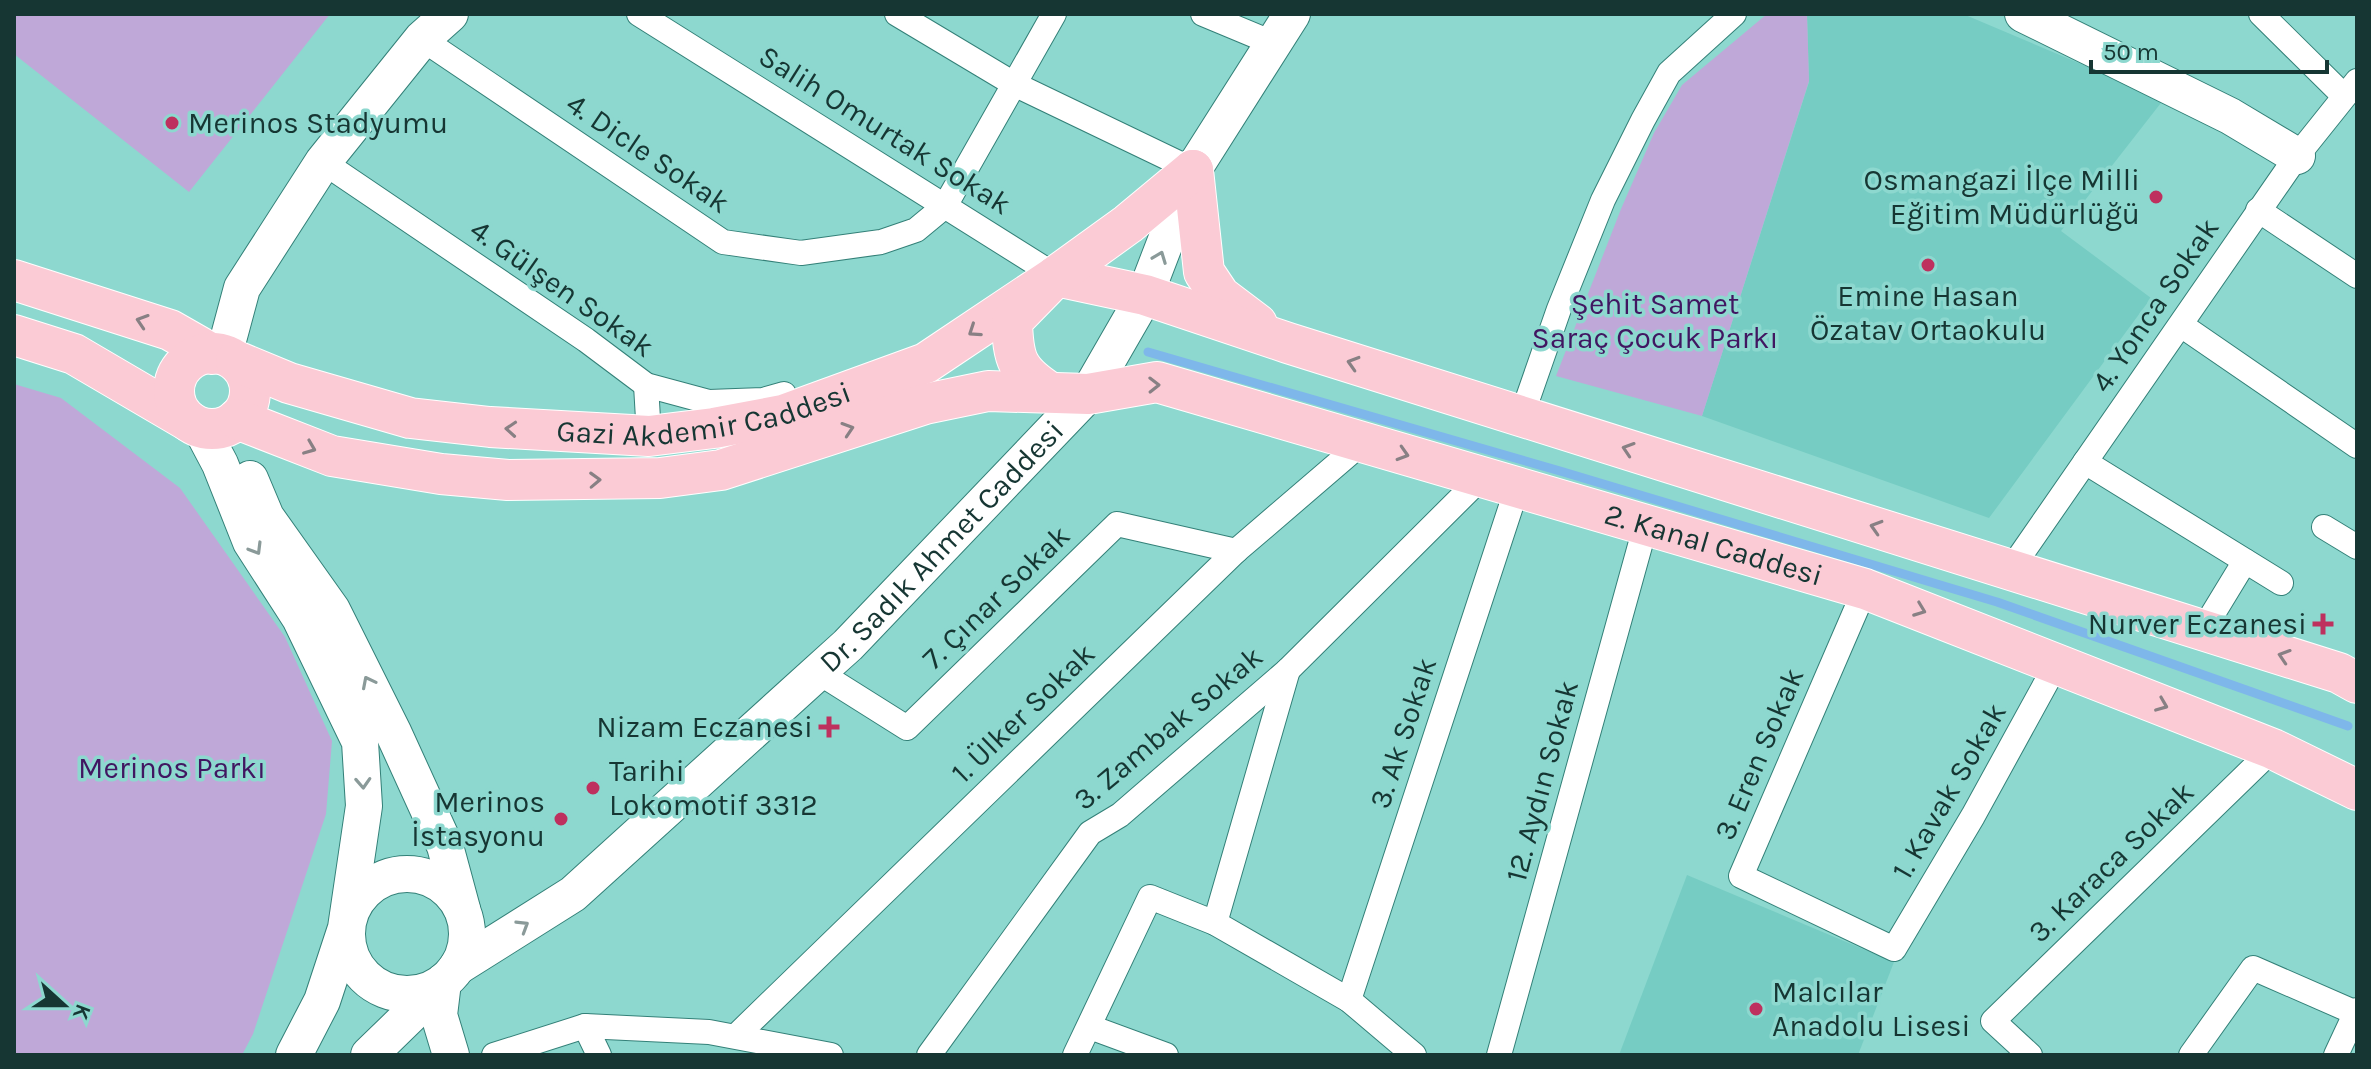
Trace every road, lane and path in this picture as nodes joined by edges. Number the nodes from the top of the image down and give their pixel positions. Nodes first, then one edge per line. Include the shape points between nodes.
1 (450, 14) edge
2 (639, 14) edge
3 (897, 14) edge
4 (1054, 14) edge
5 (1203, 14) edge
6 (1734, 14) edge
7 (2023, 14) edge
8 (2267, 16) edge
9 (1283, 29) edge
10 (422, 39) junction
11 (1014, 84) junction
12 (2351, 88) edge
13 (2297, 156) junction
14 (323, 162) junction
15 (1193, 170) junction
16 (945, 206) junction
17 (2258, 210) junction
18 (1056, 276) junction
19 (2357, 276) edge
20 (14, 280) edge
21 (1145, 295) junction
22 (2181, 325) junction
23 (14, 335) edge
24 (1288, 343) junction
25 (224, 357) junction
26 (926, 363) junction
27 (646, 385) junction
28 (1049, 392) junction
29 (1088, 394) junction
30 (1522, 415) junction
31 (214, 424) junction
32 (649, 436) junction
33 (1363, 442) junction
34 (2357, 446) edge
35 (2085, 462) junction
36 (1499, 482) junction
37 (1646, 524) junction
38 (2324, 527) dead end
39 (2357, 547) edge
40 (1236, 551) junction
41 (2245, 561) junction
42 (2011, 569) junction
43 (2281, 583) dead end
44 (1865, 589) junction
45 (2203, 630) junction
46 (2057, 663) junction
47 (1288, 670) junction
48 (818, 672) junction
49 (2357, 683) edge
50 (2273, 749) junction
51 (2357, 790) edge
52 (462, 909) junction
53 (1215, 923) junction
54 (346, 928) junction
55 (1894, 949) joint
56 (450, 974) junction
57 (1349, 1000) junction
58 (2356, 1012) edge
59 (585, 1026) junction
60 (1090, 1027) junction
61 (709, 1032) junction
62 (736, 1036) junction
63 (294, 1055) edge
64 (369, 1055) edge
65 (451, 1055) edge
66 (494, 1055) edge
67 (599, 1055) edge
68 (719, 1055) edge
69 (831, 1055) edge
70 (929, 1055) edge
71 (1075, 1055) edge
72 (1166, 1055) edge
73 (1414, 1055) edge
74 (1499, 1055) edge
75 (2030, 1055) edge
76 (2191, 1055) edge
77 (2336, 1055) edge

1 - 10 main road
2 - 16 street, Salih Omurtak Sokak
3 - 11 street
4 - 11 street
5 - 9 street
6 - 30 street via 1669,73 1643,120 1603,200
7 - 13 main road via 2230,116
8 - 12 street
9 - 15 main road, Dr. Sadık Ahmet Caddesi
10 - 14 main road
10 - 16 street, 4. Dicle Sokak via 723,242 801,253 881,242 916,230
11 - 15 street
11 - 16 street
12 - 13 street, 4. Yonca Sokak
13 - 17 street, 4. Yonca Sokak
14 - 25 main road via 242,288
14 - 27 street, 4. Gülşen Sokak
15 - 18 main road
21 -> 15 main road, Dr. Sadık Ahmet Caddesi
15 - 24 main road via 1204,272 1220,296
16 - 18 street, Salih Omurtak Sokak
17 - 19 street
17 - 22 street, 4. Yonca Sokak
18 - 21 main road
18 -> 26 main road, Gazi Akdemir Caddesi
18 - 28 main road via 1012,321 1013,350 1026,377
25 -> 20 main road, Gazi Akdemir Caddesi via 170,330
21 - 24 main road
21 - 29 main road, Dr. Sadık Ahmet Caddesi
22 - 34 street
22 - 35 street, 4. Yonca Sokak
23 - 31 main road, Gazi Akdemir Caddesi via 74,354
30 -> 24 main road
25 - 31 main road via 244,371 250,397 246,409
25 - 31 main road via 200,355 176,380 176,404
32 -> 25 main road, Gazi Akdemir Caddesi via 410,418 289,383
26 - 27 street, 4. Gülşen Sokak via 866,368 763,400 709,402
26 - 32 main road, Gazi Akdemir Caddesi via 783,415
27 - 32 street
28 - 29 main road, 2. Kanal Caddesi
31 -> 28 main road, Gazi Akdemir Caddesi via 332,456 441,474 508,480 660,478 721,470 925,404 988,391
29 -> 33 main road, 2. Kanal Caddesi via 1157,382
29 - 48 main road, Dr. Sadık Ahmet Caddesi
42 -> 30 main road
52 -> 31 main road via 445,846 332,610 266,517
31 -> 54 main road via 220,464 251,542 300,618 360,742 364,806
33 -> 36 main road, 2. Kanal Caddesi
33 - 40 street, 1. Ülker Sokak
35 - 41 street
35 - 42 street, 4. Yonca Sokak
36 - 37 main road, 2. Kanal Caddesi
36 - 47 street, 3. Zambak Sokak
36 - 57 street, 3. Ak Sokak
37 - 44 main road, 2. Kanal Caddesi
37 - 74 street, 12. Aydın Sokak
38 - 39 street
40 - 48 street, 7. Çınar Sokak via 1117,524 907,728
40 - 62 street, 1. Ülker Sokak
41 - 43 street
41 - 45 street
42 - 45 main road
44 -> 46 main road, 2. Kanal Caddesi
44 - 55 street, 3. Eren Sokak via 1741,876
49 -> 45 main road
46 -> 50 main road, 2. Kanal Caddesi
46 - 55 street, 1. Kavak Sokak
47 - 53 street
47 - 70 street, 3. Zambak Sokak via 1120,815 1090,833
56 -> 48 main road, Dr. Sadık Ahmet Caddesi via 573,894
50 - 51 main road, 2. Kanal Caddesi
50 - 75 street, 3. Karaca Sokak via 1993,1021
52 - 54 main road via 435,880 397,874 362,893
52 - 56 main road via 465,949
53 - 57 street
53 - 60 street via 1150,897
54 - 56 main road via 355,966 386,991 426,991
54 - 63 main road via 322,1001
56 - 64 main road, Dr. Sadık Ahmet Caddesi
56 - 65 main road via 439,1015
57 - 73 street
58 - 76 street via 2253,968
58 - 77 street
59 - 61 street
59 - 66 street
59 - 67 street
60 - 71 street
60 - 72 street
61 - 62 street
61 - 68 street
62 - 69 street

